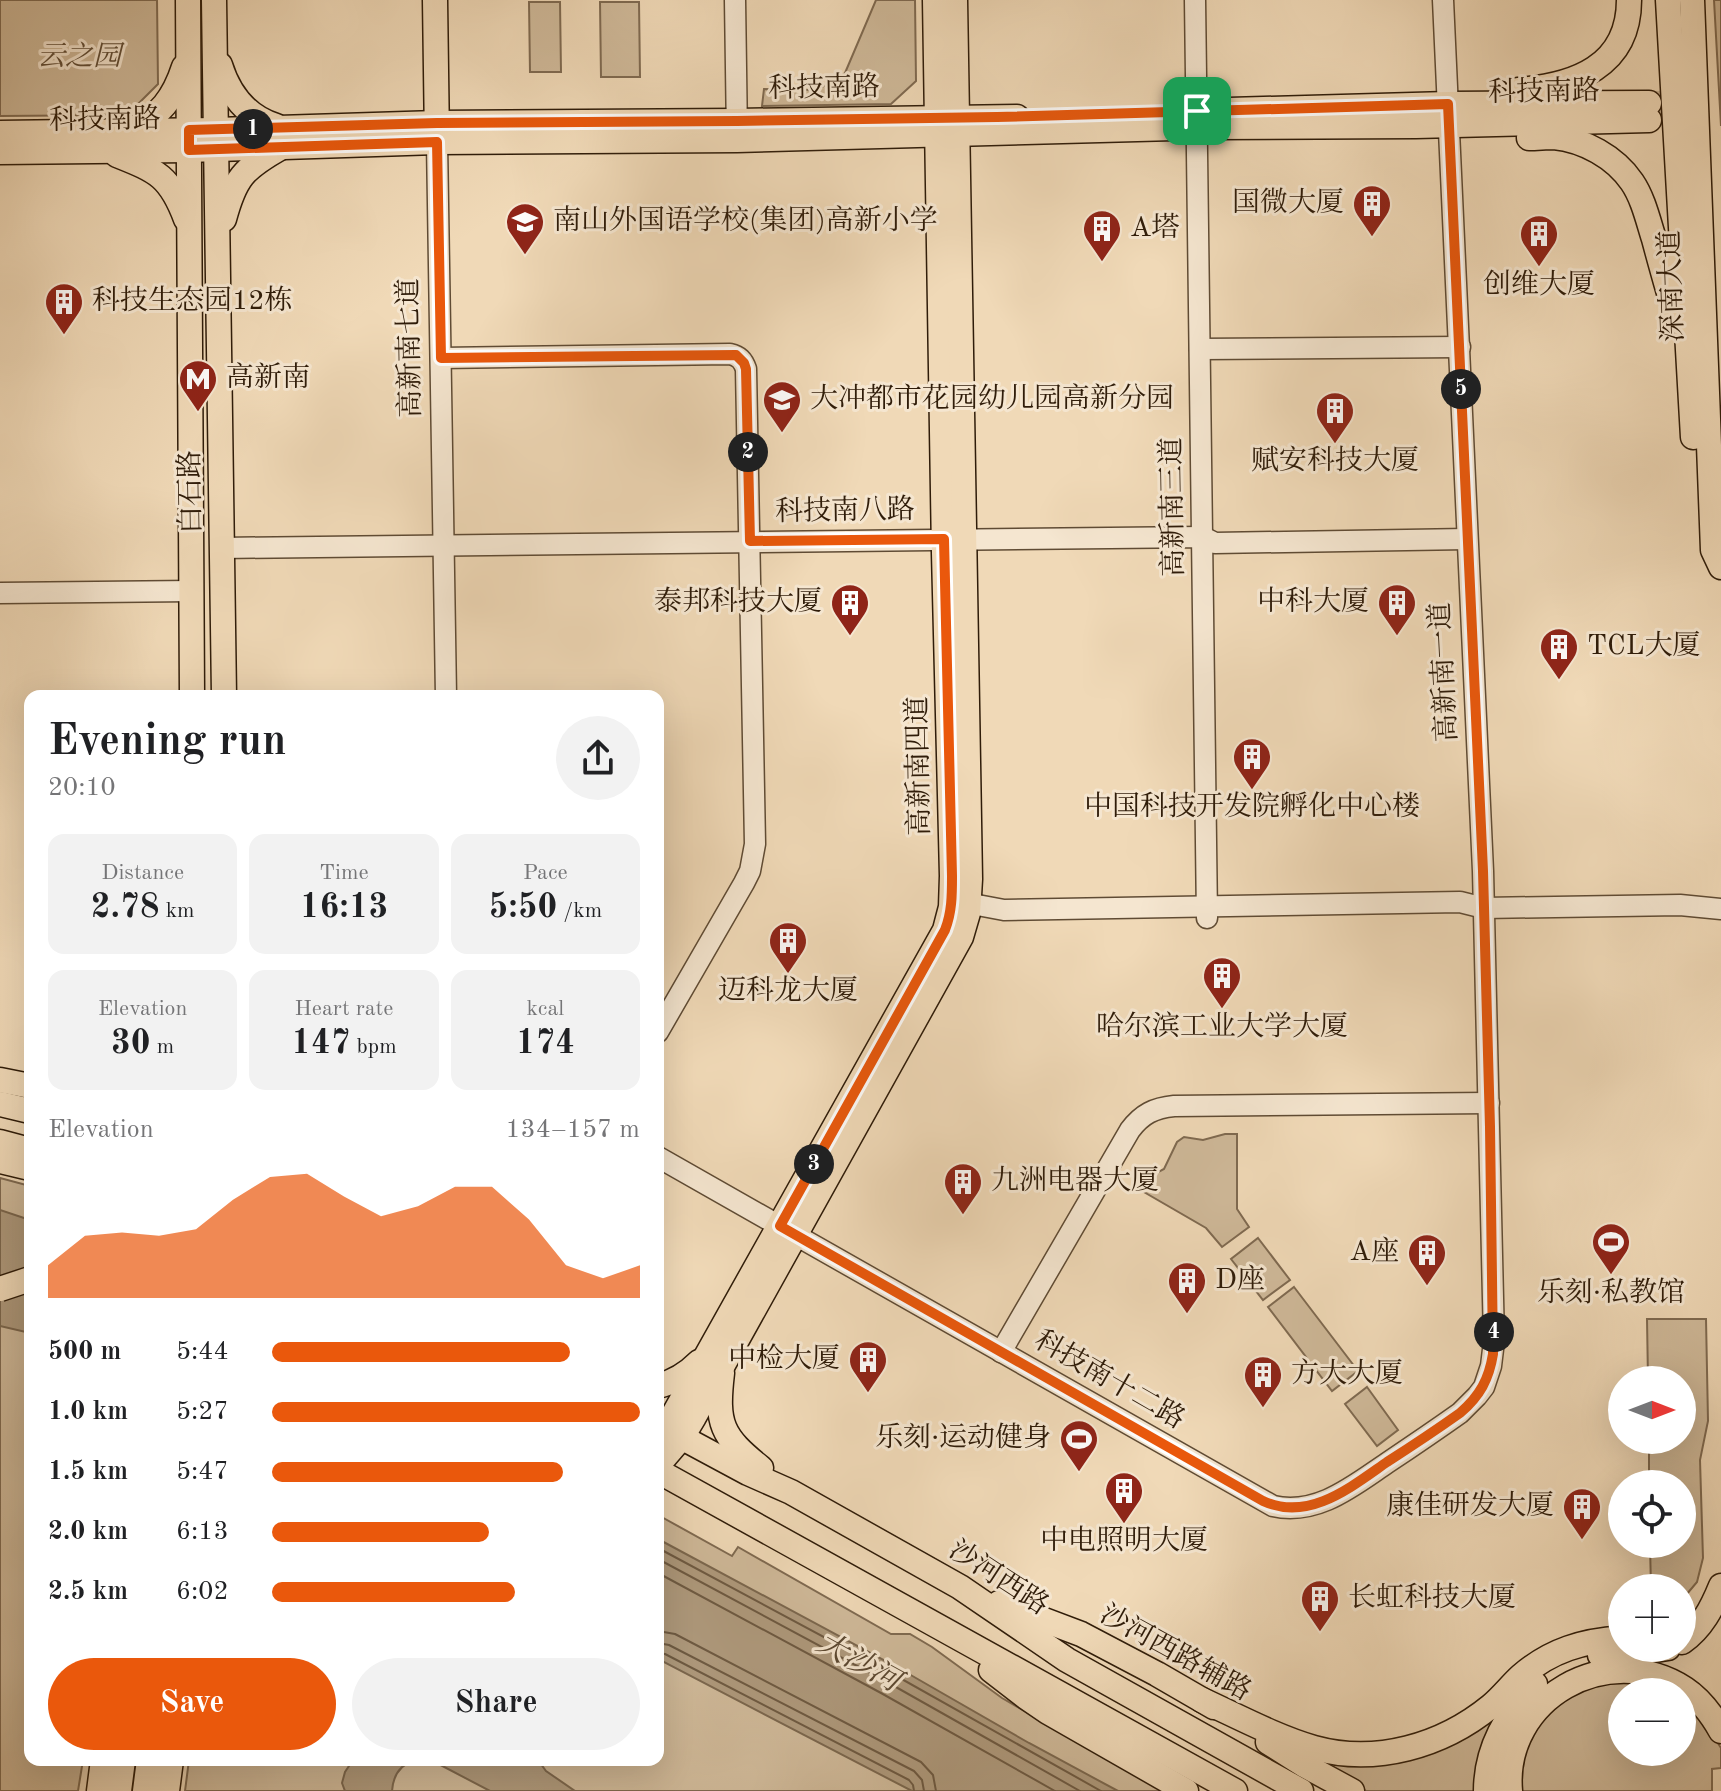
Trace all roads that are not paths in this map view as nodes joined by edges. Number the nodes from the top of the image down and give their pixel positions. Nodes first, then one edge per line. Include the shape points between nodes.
1 (188, 0) edge
2 (214, 0) edge
3 (435, 0) edge
4 (735, 0) edge
5 (935, 0) edge
6 (955, 0) edge
7 (1195, 0) edge
8 (1443, 0) edge
9 (1629, 0) edge
10 (1668, 0) edge
11 (1692, 0) edge
12 (215, 52) junction
13 (189, 53) junction
14 (1649, 112) tunnel mouth
15 (1455, 118) junction
16 (1197, 119) junction
17 (948, 126) junction
18 (130, 131) junction
19 (737, 131) junction
20 (437, 132) junction
21 (0, 133) edge
22 (283, 138) junction
23 (189, 140) junction
24 (216, 140) junction
25 (107, 151) junction
26 (0, 152) edge
27 (189, 229) junction
28 (218, 253) junction
29 (1460, 347) junction
30 (1200, 349) junction
31 (1688, 355) junction
32 (441, 358) junction
33 (1203, 537) junction
34 (954, 539) junction
35 (1467, 539) junction
36 (750, 541) junction
37 (444, 545) junction
38 (222, 548) junction
39 (1717, 558) edge
40 (192, 591) junction
41 (0, 593) edge
42 (191, 626) junction
43 (180, 690) edge
44 (192, 690) edge
45 (224, 690) edge
46 (446, 690) edge
47 (960, 906) junction
48 (1484, 908) junction
49 (1721, 909) edge
50 (1207, 912) junction
51 (664, 1022) edge
52 (0, 1080) edge
53 (24, 1085) edge
54 (1489, 1103) junction
55 (0, 1104) edge
56 (24, 1110) edge
57 (0, 1142) edge
58 (24, 1148) edge
59 (664, 1160) edge
60 (0, 1161) edge
61 (24, 1167) edge
62 (788, 1231) junction
63 (24, 1281) edge
64 (0, 1289) edge
65 (1494, 1341) joint
66 (1001, 1352) junction
67 (717, 1357) junction
68 (664, 1384) edge
69 (668, 1430) edge
70 (664, 1471) edge
71 (791, 1492) junction
72 (960, 1587) junction
73 (1718, 1594) edge
74 (1696, 1620) edge
75 (936, 1626) junction
76 (1696, 1631) edge
77 (1608, 1640) edge
78 (1608, 1655) edge
79 (1202, 1700) junction
80 (1721, 1731) edge
81 (102, 1766) edge
82 (122, 1766) edge
83 (148, 1766) edge
84 (170, 1766) edge
85 (99, 1791) edge
86 (119, 1791) edge
87 (145, 1791) edge
88 (167, 1791) edge
89 (1186, 1791) edge
90 (1235, 1791) edge
91 (1301, 1791) edge
92 (1352, 1791) edge
93 (1486, 1791) edge
94 (1510, 1791) edge

1 - 13 main road, 白石路
2 - 12 main road, 白石路
3 - 20 main road, 高新南七道
4 - 19 street
5 - 17 main road, 高新南四道
6 - 17 main road, 高新南四道
7 - 16 street, 高新南三道
8 - 15 street, 高新南一道
9 - 15 main road via 1620,40 1589,73 1530,90 1469,94
10 - 31 main road
11 - 39 main road, 深南大道
12 - 22 main road via 238,101
12 - 24 main road, 白石路
13 - 18 main road via 170,100
13 - 23 main road, 白石路
14 - 15 main road, 科技南路
15 - 16 main road, 科技南路
15 - 29 street, 高新南一道
15 - 31 main road via 1497,138 1575,142 1619,166 1641,197
16 - 17 main road, 科技南路
16 - 30 street, 高新南三道
17 - 19 main road, 科技南路
17 - 34 main road, 高新南四道
18 - 21 main road, 科技南路
18 - 23 main road, 科技南路
19 - 20 main road, 科技南路
20 - 22 main road, 科技南路
20 - 32 street, 高新南七道
22 - 24 main road, 科技南路
22 - 28 main road via 236,184
23 - 24 main road, 科技南路
23 - 25 main road, 科技南路
23 - 27 main road, 白石路
24 - 28 main road, 白石路
25 - 26 main road, 科技南路
25 - 27 main road via 165,179
27 - 40 main road, 白石路
28 - 38 main road, 白石路
29 - 30 street
29 - 35 street, 高新南一道
30 - 33 street, 高新南三道
31 - 39 main road via 1694,465
32 - 36 street via 736,355 746,369
32 - 37 street, 高新南七道
33 - 34 street, 科技南八路
33 - 35 street, 科技南八路 via 1215,543
33 - 50 street, 高新南三道
34 - 36 street, 科技南八路
34 - 47 main road, 高新南四道
35 - 48 street, 高新南一道
36 - 37 street, 科技南八路
36 - 51 street via 754,858
37 - 38 street, 科技南八路
37 - 46 street, 高新南七道
38 - 45 main road, 白石路
40 - 41 street
40 - 42 main road, 白石路
42 - 43 main road
42 - 44 main road, 白石路
47 - 50 street via 1002,922
47 - 62 main road, 高新南四道
48 - 49 street
48 - 50 street via 1460,902
48 - 54 street, 高新南一道
52 - 53 main road
54 - 65 street, 高新南一道
54 - 66 street via 1174,1106 1148,1112 1130,1130
55 - 56 main road
57 - 58 main road
59 - 62 street, 科技南十二路
60 - 61 main road
62 - 66 street, 科技南十二路
62 - 67 main road, 高新南四道
63 - 64 main road, bridge
65 - 66 street, 科技南十二路 via 1489,1376 1470,1405 1347,1490 1295,1508 1263,1501
67 - 68 main road
67 - 69 main road, 高新南四道
67 - 71 main road via 726,1433
69 - 71 main road, 沙河西路
70 - 75 main road
71 - 72 main road, 沙河西路
72 - 79 main road, 沙河西路辅路 via 1081,1634
72 - 91 main road, 沙河西路 via 1067,1660
73 - 74 main road
73 - 76 main road
75 - 89 main road via 1026,1697
75 - 90 main road
77 - 79 main road via 1554,1654 1461,1728 1392,1752 1314,1748
78 - 93 main road via 1564,1664 1535,1684 1500,1731
79 - 92 main road, 沙河西路辅路
80 - 94 main road via 1700,1702 1670,1681 1605,1672 1574,1681 1535,1712 1516,1745
81 - 85 main road
82 - 86 main road
83 - 87 main road
84 - 88 main road

